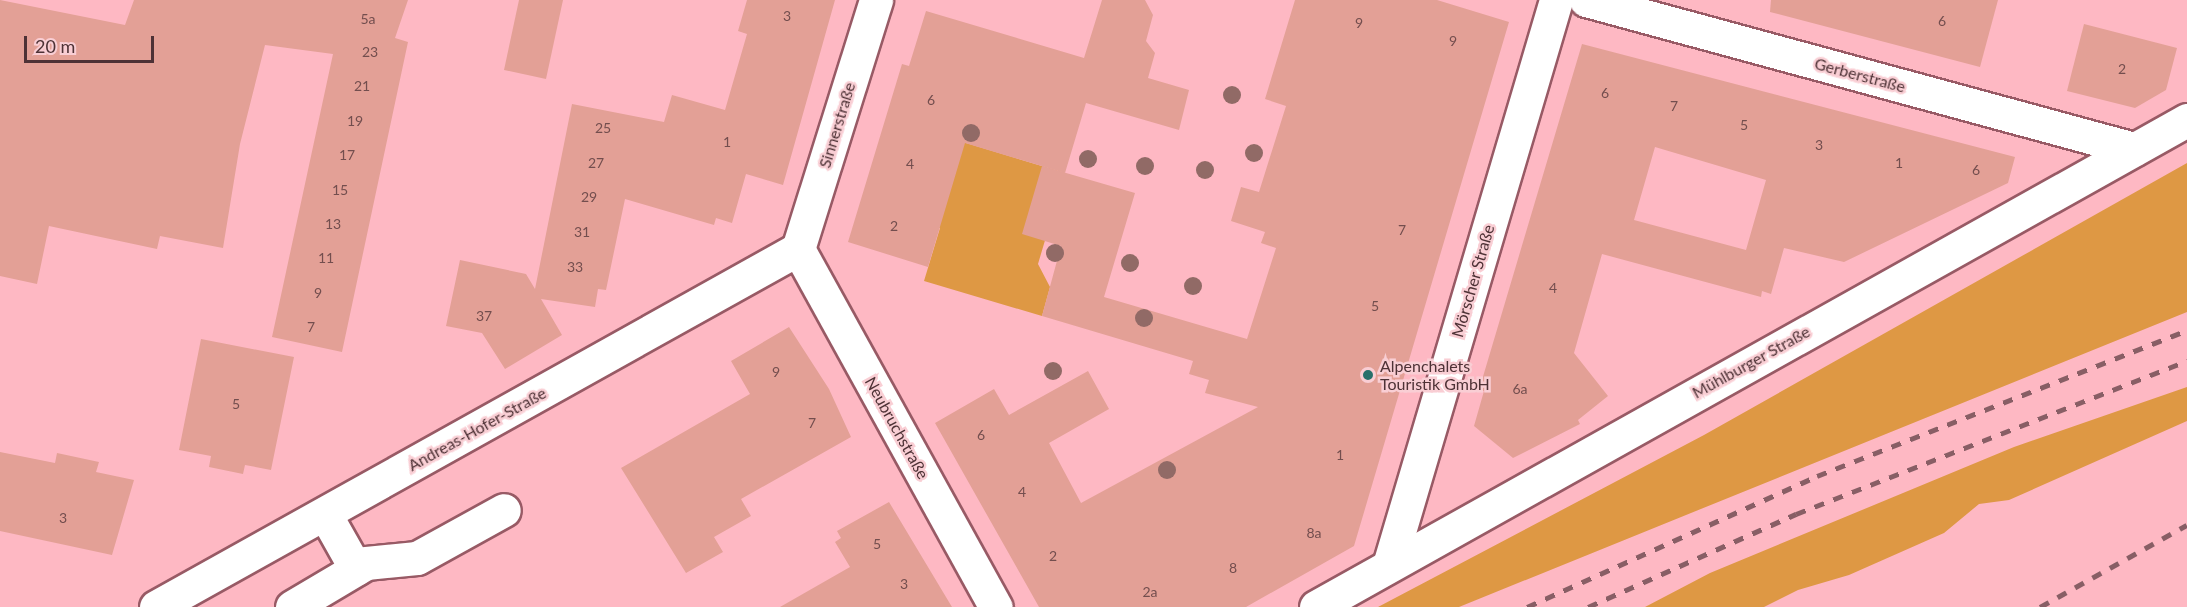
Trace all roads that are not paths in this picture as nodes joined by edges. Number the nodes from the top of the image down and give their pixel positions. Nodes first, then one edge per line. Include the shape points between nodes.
1 (876, 0) edge
2 (1556, 0) edge
3 (1586, 0) edge
4 (2187, 120) edge
5 (2134, 149) junction
6 (798, 249) junction
7 (504, 510) dead end
8 (325, 514) junction
9 (1390, 562) junction
10 (356, 569) junction
11 (156, 607) edge
12 (292, 607) edge
13 (996, 607) edge
14 (1316, 607) edge

1 - 6 street, Sinnerstraße
2 - 9 street, Mörscher Straße
3 - 5 street, Gerberstraße
4 - 5 street, Mühlburger Straße
5 - 9 street, Mühlburger Straße
6 - 8 street, Andreas-Hofer-Straße
6 - 13 street, Neubruchstraße
7 - 10 street via 417,558 366,563
8 - 10 street
8 - 11 street, Andreas-Hofer-Straße
9 - 14 street, Mühlburger Straße
10 - 12 street

